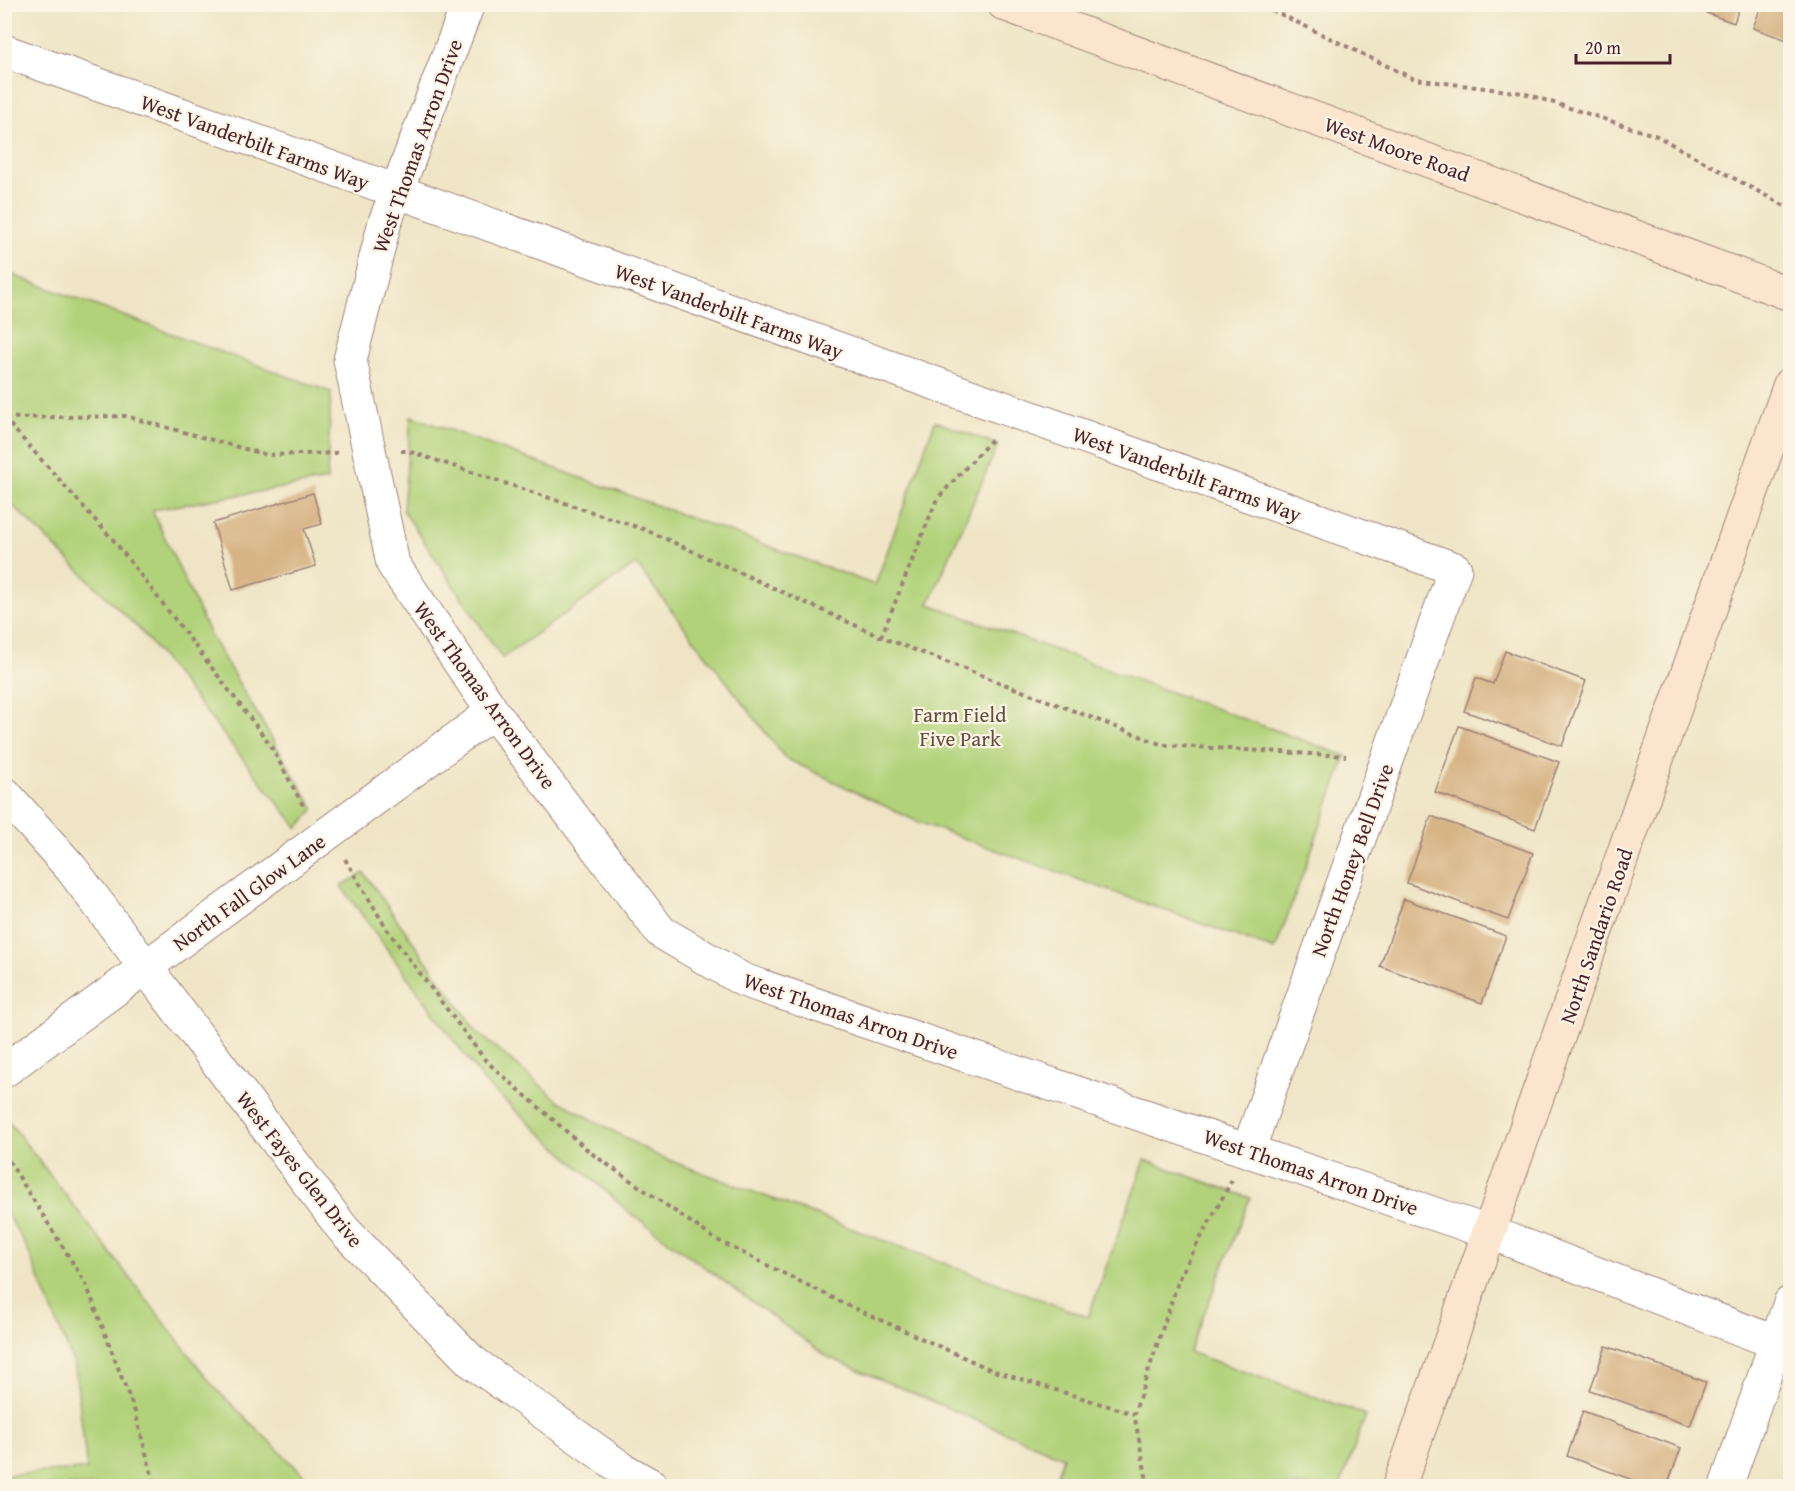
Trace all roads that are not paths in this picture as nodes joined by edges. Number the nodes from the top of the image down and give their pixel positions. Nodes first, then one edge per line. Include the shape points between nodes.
1 (468, 4) edge
2 (1004, 4) edge
3 (4, 51) edge
4 (396, 193) junction
5 (1791, 294) edge
6 (1791, 384) edge
7 (1455, 569) joint
8 (493, 712) junction
9 (4, 793) edge
10 (146, 968) junction
11 (4, 1071) edge
12 (1248, 1150) junction
13 (1491, 1233) junction
14 (1791, 1303) edge
15 (1784, 1345) edge
16 (652, 1486) edge
17 (1399, 1486) edge
18 (1726, 1486) edge

1 - 4 street, West Thomas Arron Drive
2 - 5 main road, West Moore Road
3 - 4 street, West Vanderbilt Farms Way
4 - 7 street, West Vanderbilt Farms Way
4 - 8 street, West Thomas Arron Drive via 385,222 351,360 393,564
6 - 13 main road, North Sandario Road
7 - 12 street, North Honey Bell Drive
8 - 10 street, North Fall Glow Lane
8 - 12 street, West Thomas Arron Drive via 661,932 743,980
9 - 10 street, West Fayes Glen Drive via 71,868
10 - 11 street, North Fall Glow Lane
10 - 16 street, West Fayes Glen Drive via 343,1229 463,1353 624,1470
12 - 13 street, West Thomas Arron Drive
13 - 15 street, West Thomas Arron Drive
13 - 17 main road, North Sandario Road
14 - 15 street
15 - 18 street

